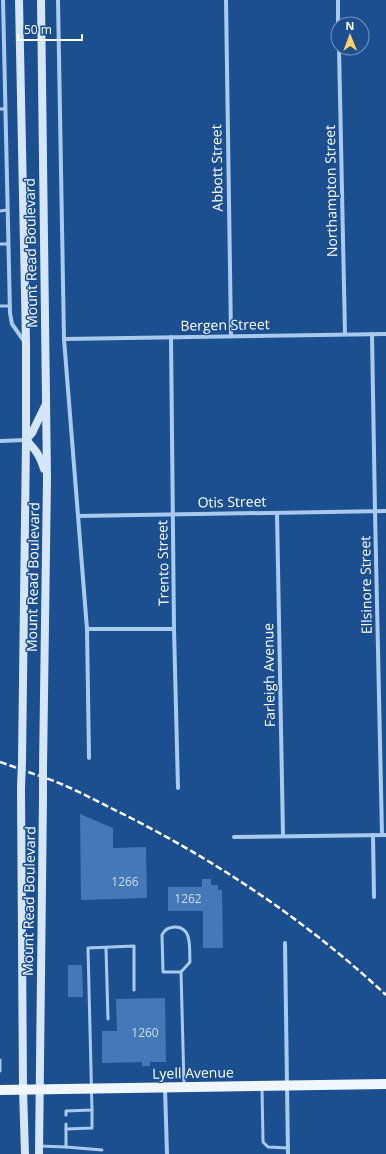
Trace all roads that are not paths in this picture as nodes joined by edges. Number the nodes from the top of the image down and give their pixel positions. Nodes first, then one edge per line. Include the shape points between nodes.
1 (3, 0) edge
2 (19, 0) edge
3 (41, 0) edge
4 (58, 0) edge
5 (226, 0) edge
6 (338, 0) edge
7 (338, 16) edge
8 (339, 56) edge
9 (0, 109) edge
10 (5, 109) junction
11 (8, 210) junction
12 (0, 211) edge
13 (0, 244) edge
14 (8, 244) junction
15 (0, 306) edge
16 (9, 306) junction
17 (345, 334) junction
18 (372, 334) junction
19 (386, 334) edge
20 (231, 336) junction
21 (171, 337) junction
22 (64, 339) junction
23 (26, 343) junction
24 (46, 403) junction
25 (26, 440) junction
26 (0, 441) edge
27 (47, 478) junction
28 (375, 511) junction
29 (386, 511) edge
30 (277, 513) junction
31 (173, 514) junction
32 (78, 516) junction
33 (87, 629) junction
34 (174, 629) junction
35 (89, 758) dead end
36 (178, 788) dead end
37 (373, 835) junction
38 (384, 835) edge
39 (283, 836) junction
40 (234, 837) dead end
41 (374, 897) dead end
42 (285, 943) dead end
43 (106, 948) junction
44 (181, 972) junction
45 (134, 990) dead end
46 (108, 1018) dead end
47 (0, 1060) edge
48 (0, 1072) edge
49 (386, 1084) edge
50 (262, 1086) junction
51 (287, 1086) junction
52 (166, 1087) junction
53 (184, 1087) junction
54 (91, 1088) junction
55 (40, 1089) junction
56 (0, 1090) edge
57 (23, 1090) junction
58 (78, 1110) junction
59 (92, 1110) junction
60 (66, 1115) dead end
61 (78, 1115) dead end
62 (66, 1124) dead end
63 (78, 1124) dead end
64 (66, 1129) junction
65 (78, 1129) junction
66 (66, 1147) junction
67 (288, 1148) junction
68 (39, 1150) edge
69 (102, 1150) dead end
70 (25, 1154) edge
71 (167, 1154) edge
72 (288, 1154) edge

1 - 10 street, Mount Read Boulevard
2 - 23 main road, Mount Read Boulevard
3 - 24 main road, Mount Read Boulevard
4 - 22 street
5 - 20 street, Abbott Street
6 - 7 street
8 - 17 street, Northampton Street
9 - 10 lane
10 - 11 street, Mount Read Boulevard
11 - 12 lane
11 - 14 street, Mount Read Boulevard
13 - 14 lane
14 - 16 street, Mount Read Boulevard
15 - 16 lane
16 - 23 street, Mount Read Boulevard via 12,324
17 - 18 street, Bergen Street
17 - 20 street, Bergen Street
18 - 19 street, Bergen Street
18 - 28 street, Ellsinore Street
20 - 21 street, Bergen Street
21 - 22 street, Bergen Street
21 - 31 street, Trento Street
22 - 32 street
23 - 25 main road, Mount Read Boulevard
24 - 25 main road
24 - 27 main road, Mount Read Boulevard
25 - 26 street
25 - 27 main road via 36,450
25 - 57 main road, Mount Read Boulevard, bridge via 21,788
27 - 55 main road, Mount Read Boulevard, bridge
28 - 29 street, Otis Street
28 - 30 street, Otis Street
28 - 38 street, Ellsinore Street
30 - 31 street, Otis Street
30 - 39 street, Farleigh Avenue
31 - 32 street, Otis Street
31 - 34 street, Trento Street
32 - 33 street
33 - 34 street
33 - 35 street
34 - 36 street, Trento Street
37 - 38 street
37 - 39 street
37 - 41 street
39 - 40 street
42 - 51 street
43 - 45 lane via 134,946
43 - 46 lane
43 - 54 lane via 88,948
44 - 44 lane via 190,962 188,935 180,927 169,928 164,930 162,935 163,972
44 - 53 lane
47 - 48 lane
49 - 51 main road, Lyell Avenue
50 - 51 main road, Lyell Avenue
50 - 53 main road, Lyell Avenue
50 - 67 lane via 263,1142 268,1147
51 - 67 street
52 - 53 main road, Lyell Avenue
52 - 54 main road, Lyell Avenue
52 - 71 street
54 - 55 main road, Lyell Avenue
54 - 59 lane
55 - 57 main road, Lyell Avenue
55 - 68 main road, Mount Read Boulevard
56 - 57 main road, Lyell Avenue
57 - 70 main road, Mount Read Boulevard
58 - 59 lane
58 - 60 lane via 66,1111
58 - 61 lane
59 - 65 lane via 92,1128
62 - 64 lane
63 - 65 lane
64 - 65 lane
64 - 66 lane
66 - 68 lane
66 - 69 lane
67 - 72 street

